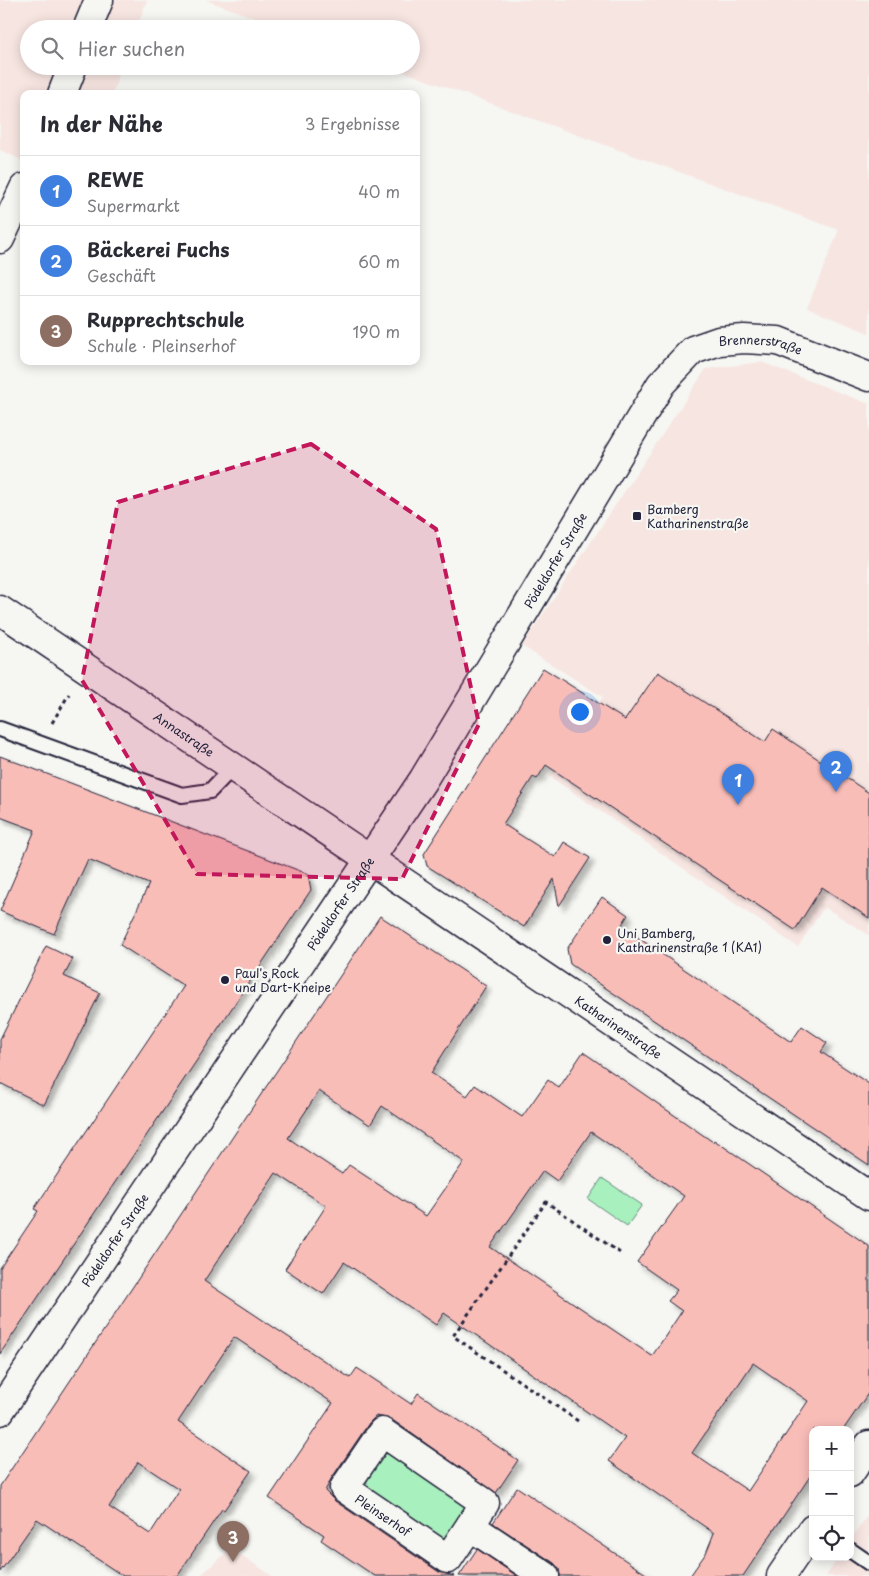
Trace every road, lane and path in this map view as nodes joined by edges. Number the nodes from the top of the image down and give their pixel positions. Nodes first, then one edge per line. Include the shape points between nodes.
1 (99, 0) edge
2 (91, 20) edge
3 (69, 75) edge
4 (63, 90) edge
5 (20, 196) edge
6 (0, 239) edge
7 (869, 377) edge
8 (661, 384) joint
9 (0, 610) edge
10 (84, 666) junction
11 (0, 729) edge
12 (40, 743) junction
13 (233, 767) junction
14 (369, 858) junction
15 (869, 1196) edge
16 (623, 1255) dead end
17 (0, 1411) edge
18 (578, 1421) dead end
19 (869, 1445) edge
20 (851, 1471) edge
21 (470, 1526) junction
22 (809, 1535) edge
23 (854, 1553) edge
24 (869, 1563) edge
25 (545, 1576) edge
26 (780, 1576) edge

1 - 2 street
3 - 4 street
5 - 6 street
7 - 8 street, Brennerstraße via 778,341 744,339 719,341 693,350
8 - 14 street, Pödeldorfer Straße via 423,780
9 - 10 street, Annastraße
10 - 12 path
10 - 13 street, Annastraße
11 - 12 lane
12 - 13 lane via 182,795 210,791
13 - 14 street, Annastraße
14 - 15 street, Katharinenstraße
14 - 17 street, Pödeldorfer Straße
16 - 18 path via 546,1202 453,1336
19 - 20 street
21 - 21 street, Pleinserhof via 485,1503 382,1432 344,1488 448,1558
21 - 25 street
22 - 26 street
23 - 24 lane

